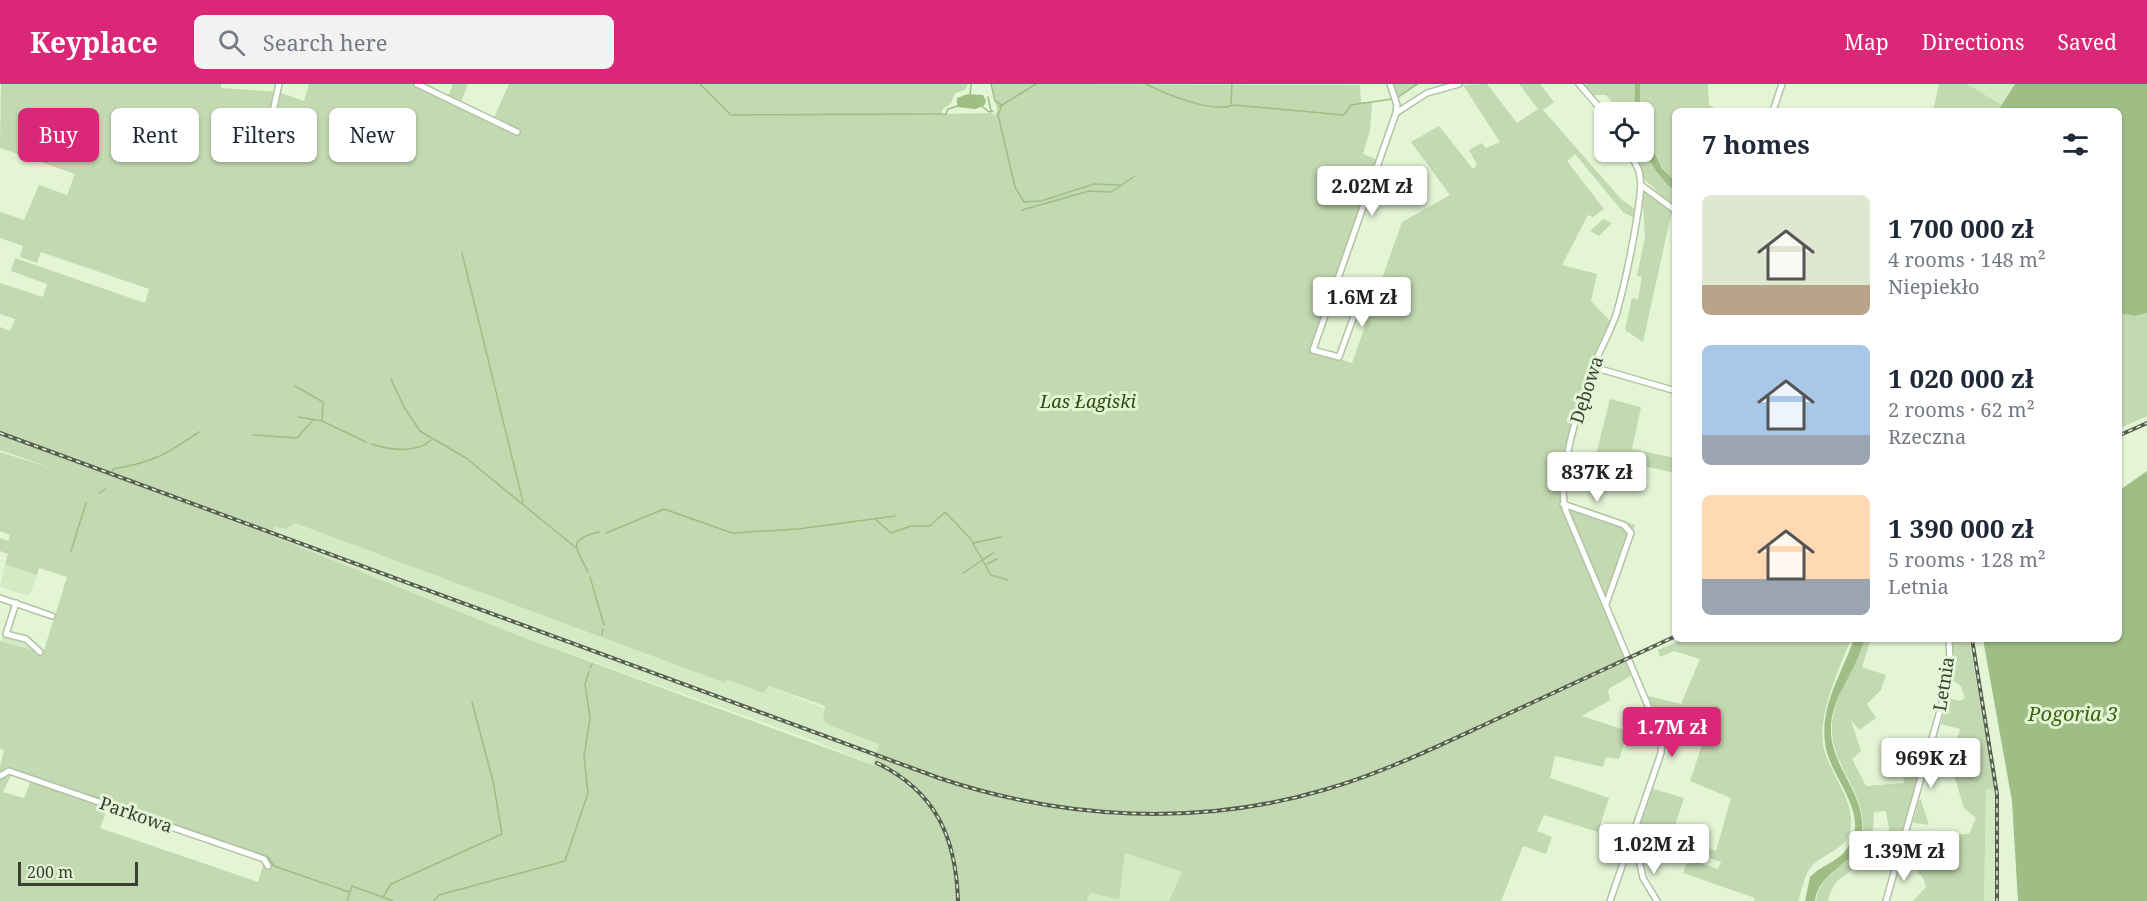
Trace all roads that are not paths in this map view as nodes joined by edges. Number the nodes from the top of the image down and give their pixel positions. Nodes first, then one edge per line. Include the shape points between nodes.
1 (279, 84) edge
2 (417, 84) edge
3 (1390, 84) edge
4 (1459, 84) edge
5 (1579, 84) edge
6 (1782, 84) edge
7 (1595, 102) edge
8 (274, 108) edge
9 (1774, 108) edge
10 (1396, 113) junction
11 (517, 132) dead end
12 (1635, 162) edge
13 (1641, 185) junction
14 (1672, 208) edge
15 (1363, 291) dead end
16 (1593, 367) junction
17 (1672, 390) edge
18 (1563, 504) junction
19 (0, 598) edge
20 (16, 603) junction
21 (1606, 604) junction
22 (52, 616) dead end
23 (0, 623) edge
24 (9, 625) junction
25 (1949, 642) edge
26 (40, 652) dead end
27 (0, 776) edge
28 (1633, 832) junction
29 (268, 866) dead end
30 (1610, 901) edge
31 (1656, 901) edge
32 (1886, 901) edge

1 - 8 street
2 - 11 street
3 - 10 street
4 - 10 street via 1427,93
5 - 7 street
6 - 9 street
10 - 15 street via 1313,350 1339,357
12 - 13 street, Dębowa
13 - 14 street
13 - 16 street, Dębowa via 1619,304
16 - 17 street
16 - 18 street, Dębowa via 1564,477
18 - 21 street, Dębowa
18 - 21 street via 1624,525 1631,533
19 - 20 street
20 - 22 street
20 - 24 street
21 - 28 street, Dębowa via 1658,724 1663,746
23 - 24 street
24 - 26 street via 6,634 26,639
25 - 32 street, Letnia via 1947,686
27 - 29 street, Parkowa via 9,771 264,859
28 - 30 street, Dębowa
28 - 31 street via 1643,878

